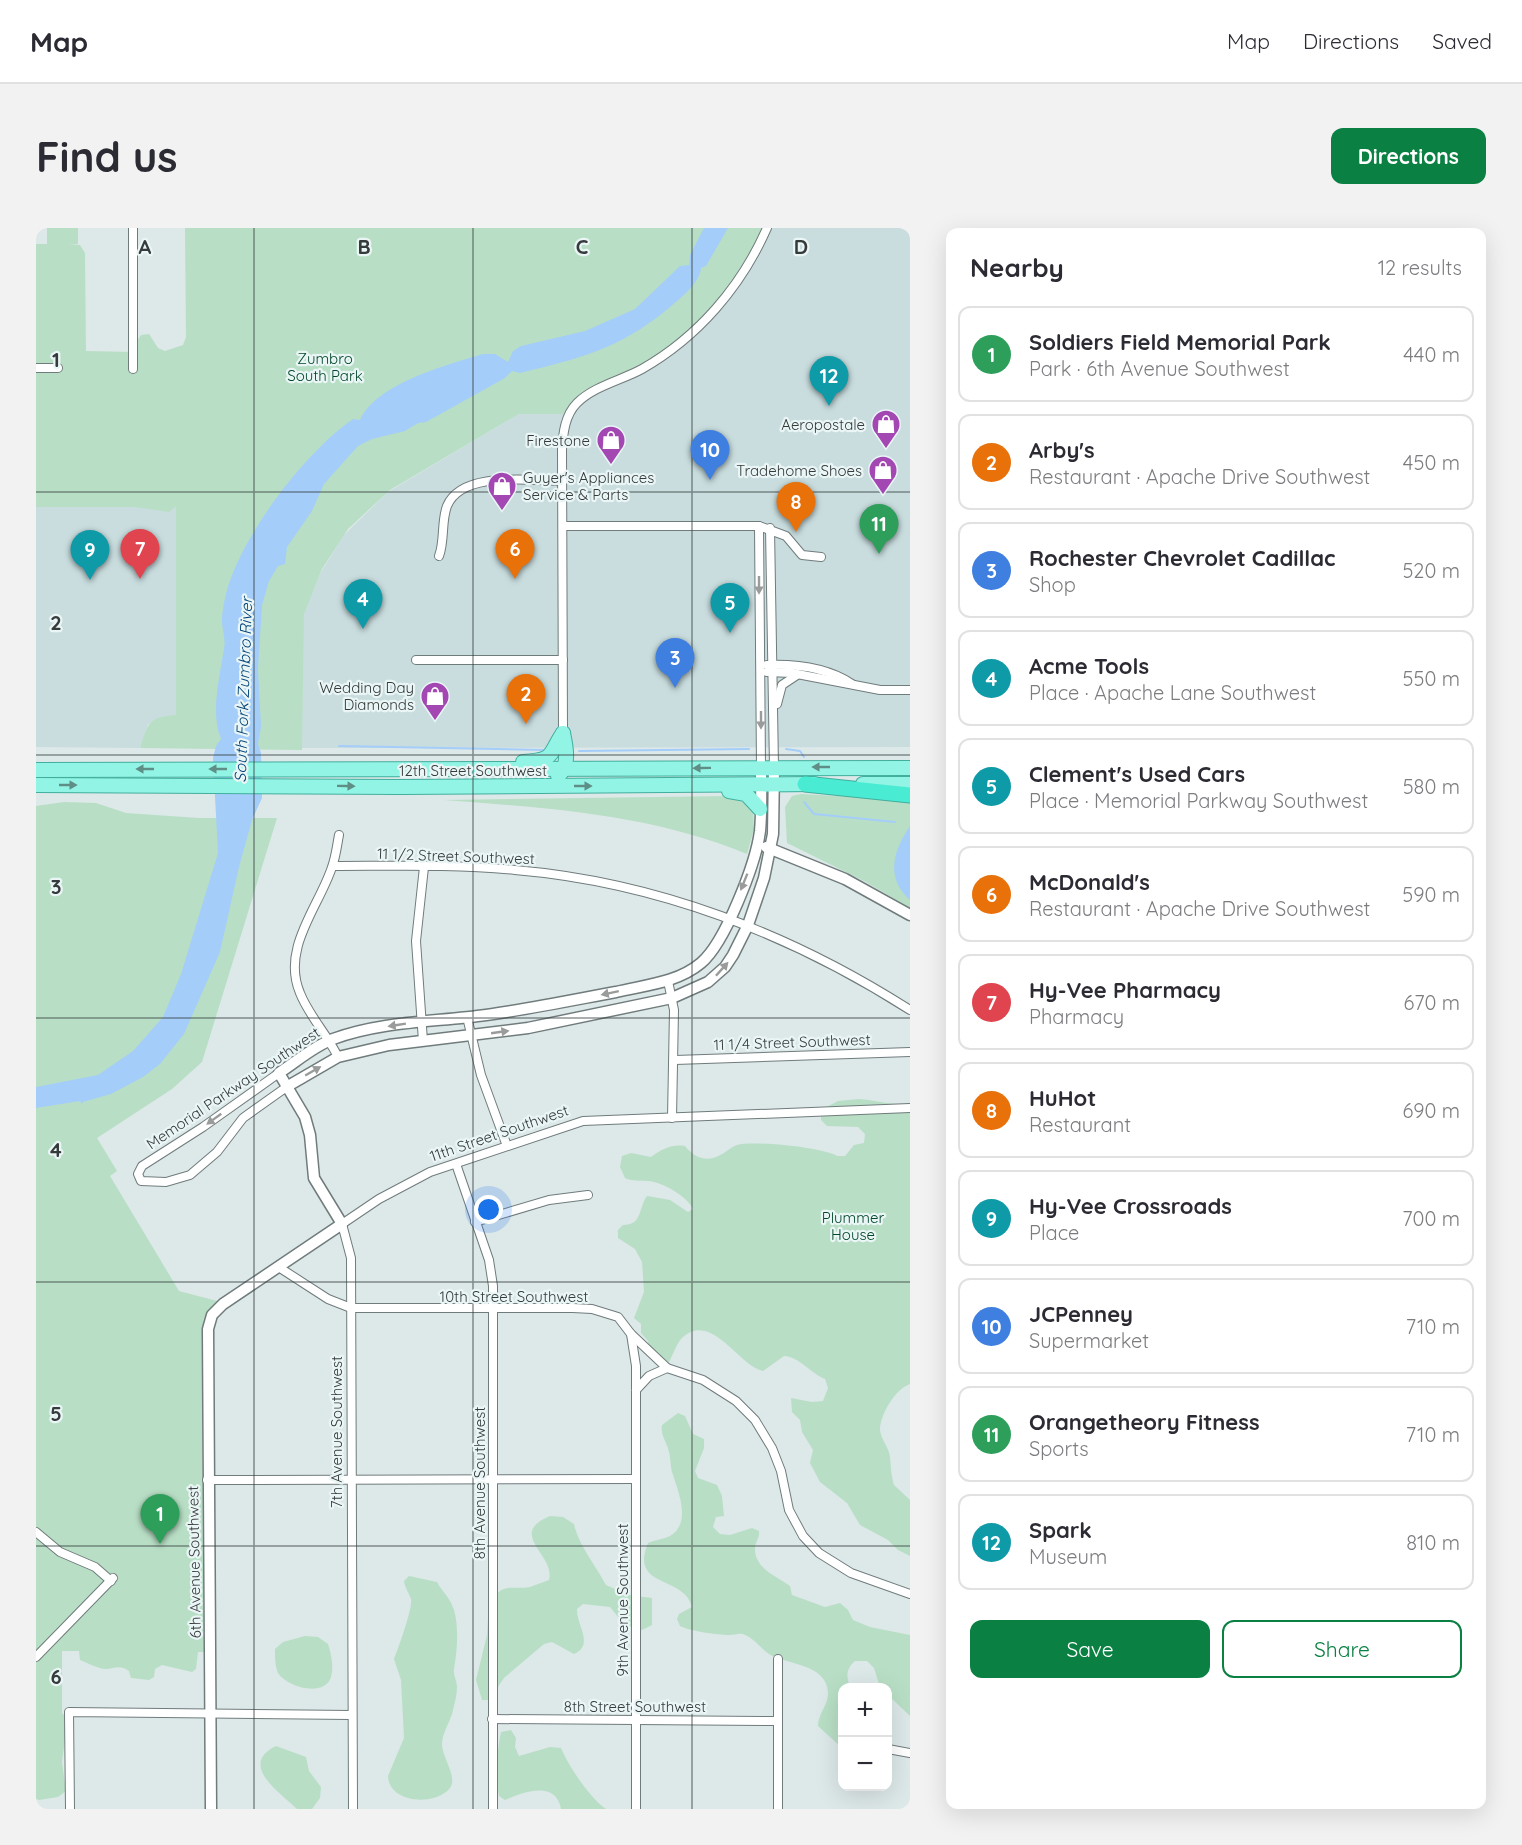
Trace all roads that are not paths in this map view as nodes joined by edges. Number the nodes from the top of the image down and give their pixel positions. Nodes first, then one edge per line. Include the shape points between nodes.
1 (133, 228) edge
2 (768, 228) edge
3 (36, 368) edge
4 (58, 368) dead end
5 (134, 369) dead end
6 (563, 481) junction
7 (563, 526) junction
8 (759, 526) junction
9 (770, 528) junction
10 (439, 556) dead end
11 (821, 558) dead end
12 (416, 660) dead end
13 (563, 660) junction
14 (760, 669) junction
15 (771, 669) junction
16 (799, 674) junction
17 (856, 687) junction
18 (910, 690) edge
19 (774, 728) junction
20 (563, 733) junction
21 (566, 749) junction
22 (767, 767) junction
23 (910, 768) edge
24 (471, 769) junction
25 (36, 770) edge
26 (564, 770) junction
27 (609, 770) junction
28 (711, 784) junction
29 (767, 784) junction
30 (805, 784) junction
31 (910, 784) edge
32 (36, 785) edge
33 (503, 786) junction
34 (910, 795) edge
35 (760, 809) junction
36 (339, 835) dead end
37 (757, 844) junction
38 (771, 848) junction
39 (333, 866) junction
40 (424, 867) junction
41 (910, 915) edge
42 (730, 919) junction
43 (748, 925) junction
44 (668, 981) junction
45 (672, 998) junction
46 (910, 1010) edge
47 (466, 1017) junction
48 (421, 1021) junction
49 (470, 1036) junction
50 (330, 1040) junction
51 (423, 1041) junction
52 (910, 1052) edge
53 (339, 1057) junction
54 (675, 1060) junction
55 (279, 1072) junction
56 (288, 1086) junction
57 (910, 1108) edge
58 (672, 1118) junction
59 (507, 1146) junction
60 (456, 1164) junction
61 (588, 1195) dead end
62 (475, 1222) junction
63 (342, 1224) junction
64 (280, 1268) junction
65 (351, 1308) junction
66 (494, 1308) junction
67 (212, 1315) joint
68 (631, 1334) junction
69 (667, 1368) junction
70 (636, 1390) junction
71 (492, 1479) junction
72 (636, 1479) junction
73 (207, 1480) junction
74 (350, 1480) junction
75 (36, 1532) edge
76 (910, 1594) edge
77 (36, 1657) edge
78 (778, 1659) dead end
79 (211, 1714) junction
80 (352, 1715) junction
81 (492, 1719) junction
82 (636, 1720) junction
83 (778, 1721) junction
84 (892, 1750) edge
85 (910, 1753) edge
86 (70, 1809) edge
87 (211, 1809) edge
88 (353, 1809) edge
89 (493, 1809) edge
90 (636, 1809) edge
91 (778, 1809) edge

1 - 5 street
2 - 6 street via 736,285 694,332 649,365 578,402 565,426
3 - 4 street
6 - 7 street
6 - 10 street via 488,481 464,487 448,505
7 - 8 street
7 - 13 street
8 - 9 street
8 -> 14 street, Memorial Parkway Southwest
9 - 11 street via 786,536 802,555
9 - 15 street, Memorial Parkway Southwest
12 - 13 street
13 - 20 street
14 - 15 street
14 -> 22 street, Memorial Parkway Southwest
15 - 16 street
15 - 17 street via 784,664 830,673
15 - 19 street, Memorial Parkway Southwest
16 - 17 street
16 - 19 street via 782,686
17 - 18 street
19 - 22 street, Memorial Parkway Southwest
20 - 21 main road
20 - 24 main road via 555,750 544,760
21 - 26 main road
21 - 27 main road via 574,762 601,765
23 -> 22 main road, 12th Street Southwest
22 -> 27 main road, 12th Street Southwest
22 - 29 street, Memorial Parkway Southwest
24 -> 25 main road, 12th Street Southwest
24 - 26 main road, 12th Street Southwest
26 - 27 main road, 12th Street Southwest
26 - 33 main road via 555,778
28 - 29 main road, 12th Street Southwest
33 -> 28 main road, 12th Street Southwest
28 - 35 main road via 722,791 746,794
29 - 30 main road, 12th Street Southwest
29 - 35 street, Memorial Parkway Southwest
29 - 38 street, Memorial Parkway Southwest
30 - 31 main road, 12th Street Southwest
30 - 34 highway
32 -> 33 main road, 12th Street Southwest
35 - 37 street, Memorial Parkway Southwest
36 - 39 street
37 - 38 street
37 -> 42 street, Memorial Parkway Southwest
38 - 41 street via 844,879
38 - 43 street, Memorial Parkway Southwest
39 - 40 street, 11 1/2 Street Southwest
39 - 50 street via 299,941 296,962 299,992
40 - 42 street, 11 1/2 Street Southwest via 493,868 576,878 632,889
40 - 48 street via 416,941
42 - 43 street, 11 1/2 Street Southwest
42 - 44 street, Memorial Parkway Southwest via 710,955
45 -> 43 street, Memorial Parkway Southwest via 718,974
43 - 46 street, 11 1/2 Street Southwest via 847,971
44 - 45 street
44 -> 47 street, Memorial Parkway Southwest
49 -> 45 street, Memorial Parkway Southwest
45 - 54 street
47 - 48 street, Memorial Parkway Southwest
47 - 49 street
48 -> 50 street, Memorial Parkway Southwest
48 - 51 street
49 - 51 street, Memorial Parkway Southwest
49 - 59 street
50 - 53 street
50 - 55 street, Memorial Parkway Southwest
51 - 53 street, Memorial Parkway Southwest
52 - 54 street, 11 1/4 Street Southwest
56 -> 53 street, Memorial Parkway Southwest
54 - 58 street
55 - 56 street, 7th Avenue Southwest
55 -> 56 street, Memorial Parkway Southwest via 142,1166 138,1174 141,1181 166,1182 190,1175 217,1152 243,1118
56 - 63 street, 7th Avenue Southwest via 309,1128 314,1178
57 - 58 street, 11th Street Southwest
58 - 59 street, 11th Street Southwest via 583,1121
59 - 60 street, 11th Street Southwest
60 - 62 street, 8th Avenue Southwest
60 - 63 street, 11th Street Southwest via 398,1188
61 - 62 street via 549,1200
62 - 66 street, 8th Avenue Southwest via 492,1271
63 - 64 street, 11th Street Southwest
63 - 65 street, 7th Avenue Southwest via 350,1246
64 - 65 street, 10th Street Southwest via 328,1299
64 - 67 street, 11th Street Southwest
65 - 66 street, 10th Street Southwest
65 - 74 street, 7th Avenue Southwest
66 - 68 street, 10th Street Southwest via 592,1309 618,1317
66 - 71 street, 8th Avenue Southwest
67 - 73 street, 6th Avenue Southwest via 208,1340
68 - 69 street, 10th Street Southwest
68 - 70 street, 9th Avenue Southwest
69 - 70 street via 649,1376
69 - 76 street, 10th Street Southwest via 711,1384 755,1420 777,1458 792,1518 811,1546 851,1573
70 - 72 street, 9th Avenue Southwest
71 - 72 street
71 - 74 street
71 - 81 street, 8th Avenue Southwest
72 - 82 street, 9th Avenue Southwest
73 - 74 street
73 - 79 street, 6th Avenue Southwest
74 - 80 street, 7th Avenue Southwest
75 - 77 street via 60,1552 95,1567 112,1580
78 - 83 street
79 - 80 street
79 - 86 street via 69,1712
79 - 87 street, 6th Avenue Southwest
80 - 88 street, 7th Avenue Southwest
81 - 82 street, 8th Street Southwest
81 - 89 street, 8th Avenue Southwest
82 - 83 street, 8th Street Southwest
82 - 90 street, 9th Avenue Southwest
83 - 91 street
84 - 85 street

